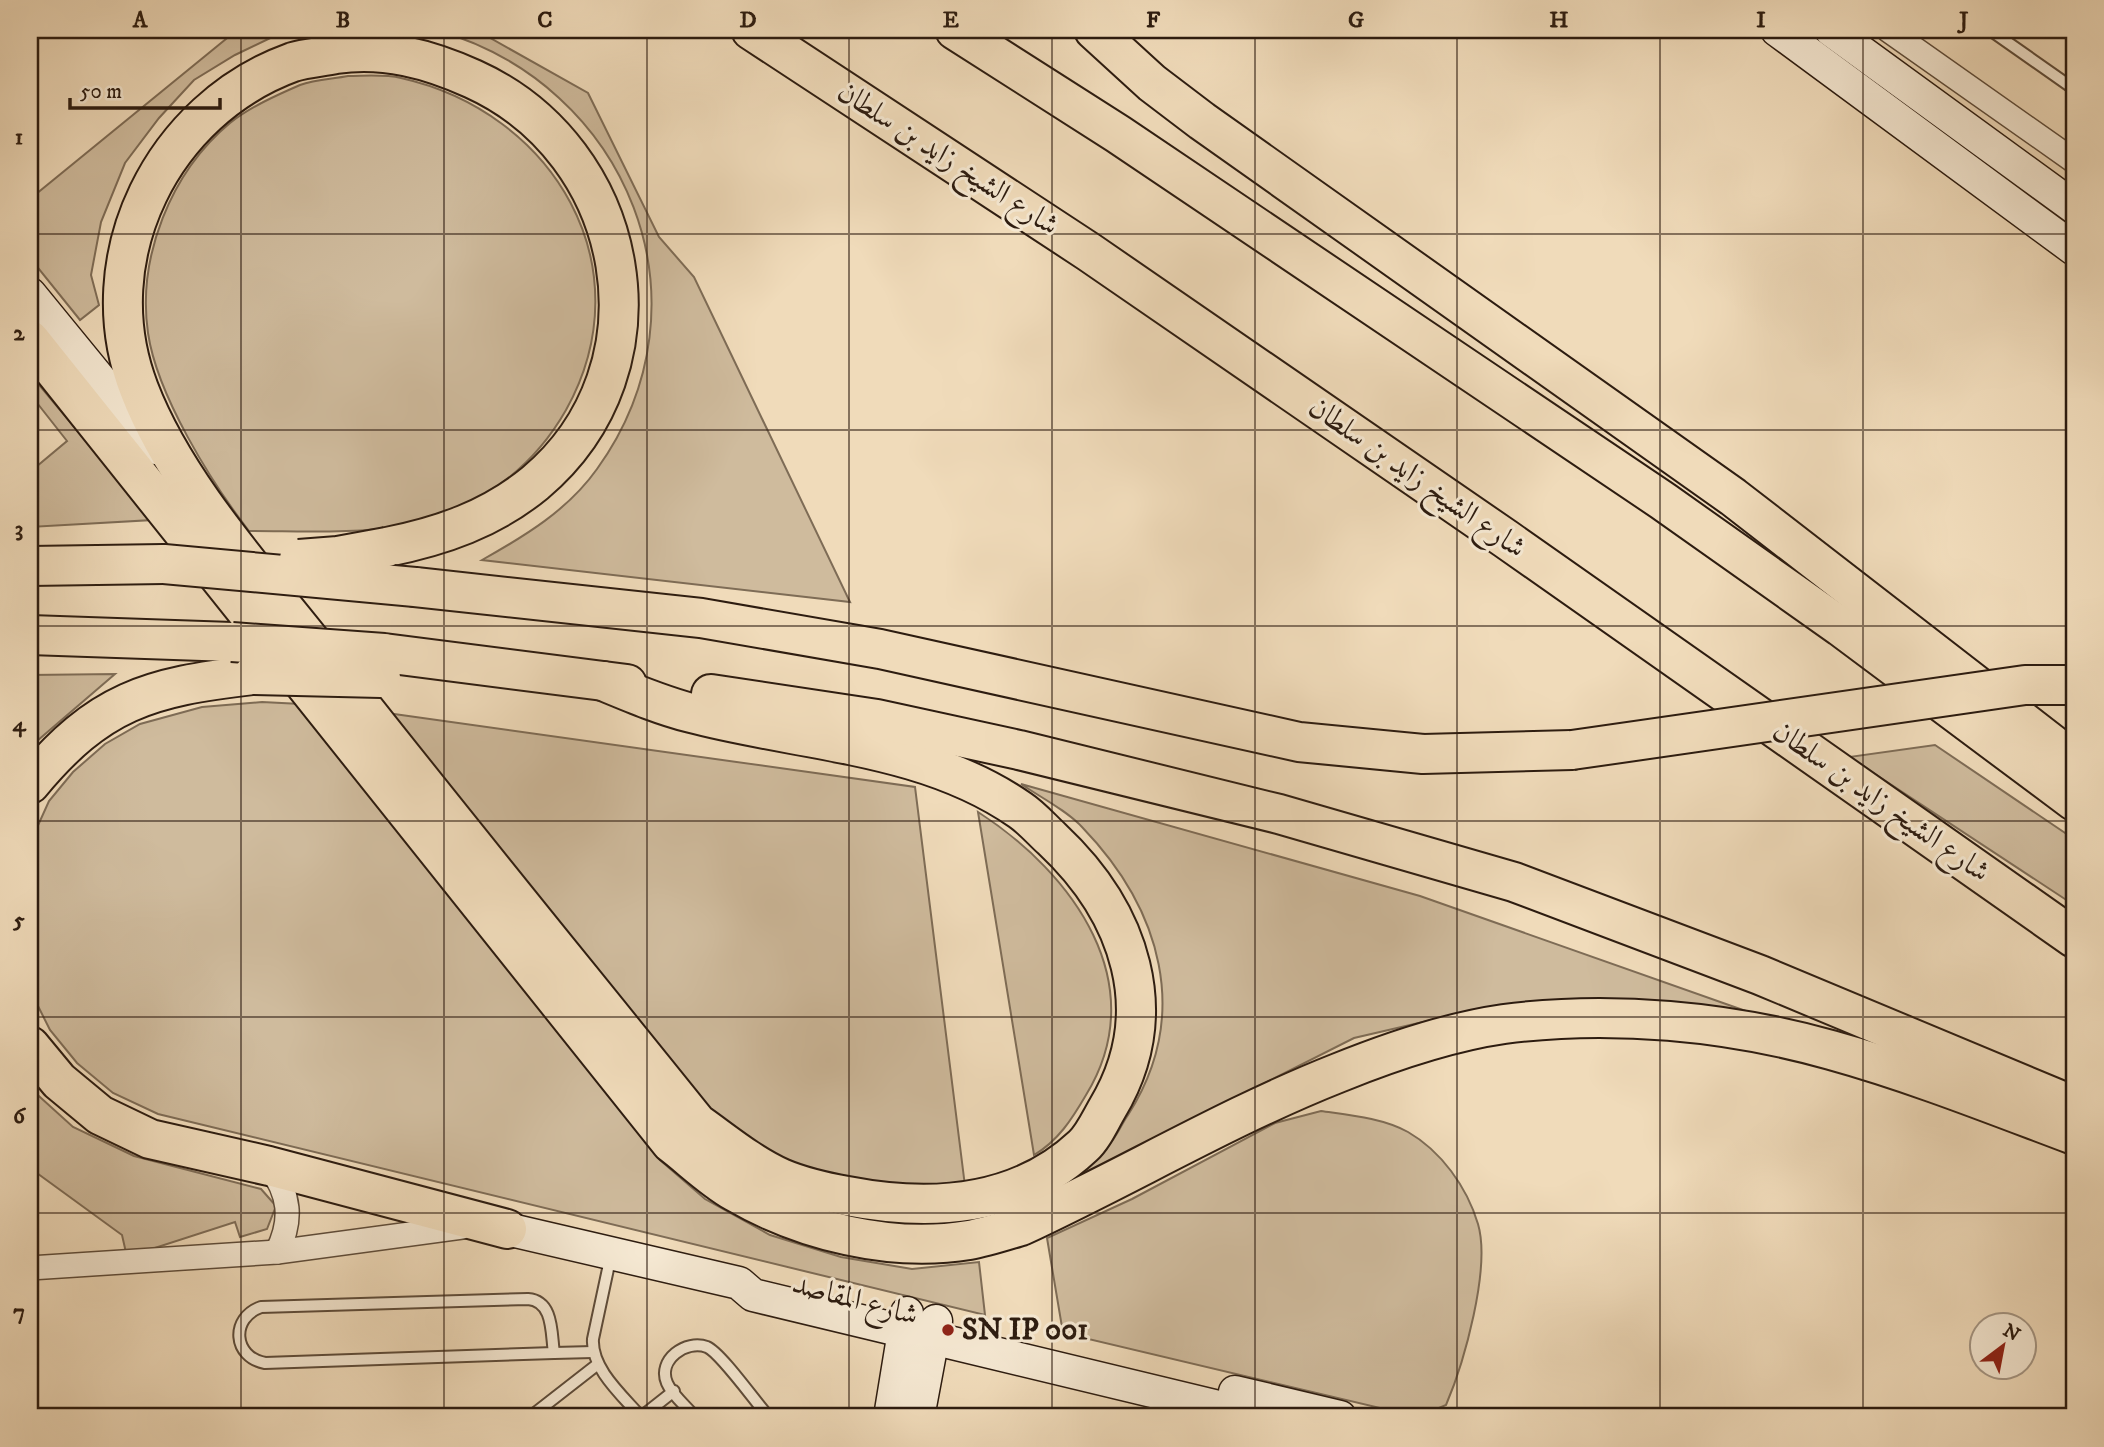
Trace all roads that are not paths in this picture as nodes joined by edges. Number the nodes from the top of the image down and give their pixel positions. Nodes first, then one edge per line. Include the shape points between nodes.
1 (751, 30) edge
2 (955, 30) edge
3 (1094, 30) edge
4 (1777, 30) edge
5 (1831, 30) edge
6 (1888, 30) edge
7 (1990, 30) edge
8 (2074, 89) edge
9 (2074, 162) edge
10 (2074, 207) edge
11 (2074, 249) edge
12 (30, 294) edge
13 (30, 340) edge
14 (223, 530) junction
15 (164, 564) junction
16 (30, 566) edge
17 (30, 635) edge
18 (382, 665) junction
19 (2074, 685) edge
20 (878, 735) junction
21 (2074, 761) edge
22 (30, 784) edge
23 (2074, 801) edge
24 (2074, 938) edge
25 (30, 1046) edge
26 (2074, 1106) edge
27 (2074, 1136) edge
28 (269, 1166) junction
29 (966, 1222) junction
30 (507, 1229) junction
31 (278, 1252) junction
32 (612, 1252) junction
33 (30, 1268) edge
34 (920, 1325) junction
35 (593, 1352) junction
36 (554, 1353) junction
37 (598, 1364) junction
38 (1159, 1383) junction
39 (674, 1391) junction
40 (530, 1417) edge
41 (641, 1417) edge
42 (695, 1417) edge
43 (769, 1417) edge
44 (890, 1417) edge
45 (918, 1417) edge
46 (1260, 1417) edge
47 (1340, 1417) edge

1 - 24 highway, شارع الشيخ زايد بن سلطان via 1089,252
2 - 23 highway via 1118,134 1663,501
3 - 21 highway via 1202,121 1733,498
4 - 11 street
5 - 10 street
6 - 9 street
7 - 8 lane
12 - 14 street
13 - 29 highway via 671,1143 734,1192 803,1224 861,1239 929,1243
14 - 15 highway, bridge via 165,442 138,388 124,336 124,278 133,231 153,179 215,105 296,61 346,53 401,53 443,65 530,113 589,184 607,223 618,264 614,358 597,403 569,448 507,504 468,526 427,539 338,556
14 - 29 highway via 697,1122 781,1178 821,1191 923,1206
15 - 16 highway
15 - 19 highway, bridge via 701,618 880,649 1299,742 1423,754 1572,750 2025,685
17 - 18 highway, bridge via 232,642
18 - 20 highway via 451,677 509,668 603,681
18 - 22 highway, bridge via 198,682 130,700 90,723
20 - 26 highway via 1020,750 1279,814 1514,882 1760,975
20 - 29 highway via 1021,810 1071,857 1102,897 1128,948 1135,995 1135,1044 1116,1094 1086,1144
25 - 28 highway via 59,1081 100,1115 150,1139
27 - 29 highway via 1946,1087 1830,1050 1720,1027 1600,1018 1517,1023 1411,1047 1337,1073 1021,1226
28 - 30 highway
28 - 31 street via 287,1198 286,1235
30 - 31 street via 432,1229
30 - 32 street, شارع المقاصد
31 - 33 street
32 - 34 street, شارع المقاصد via 739,1283 757,1275 856,1297
32 - 35 lane
34 - 38 street, شارع المقاصد
34 - 44 street
34 - 45 street
35 - 36 lane
35 - 37 lane
36 - 36 lane via 265,1363 244,1352 239,1329 247,1314 261,1307 528,1298 540,1302 548,1312
37 - 40 lane
37 - 41 lane
38 - 46 street, شارع المقاصد
38 - 47 street, شارع المقاصد
39 - 41 lane
39 - 42 lane
39 - 43 lane via 666,1376 673,1355 688,1346 706,1347

